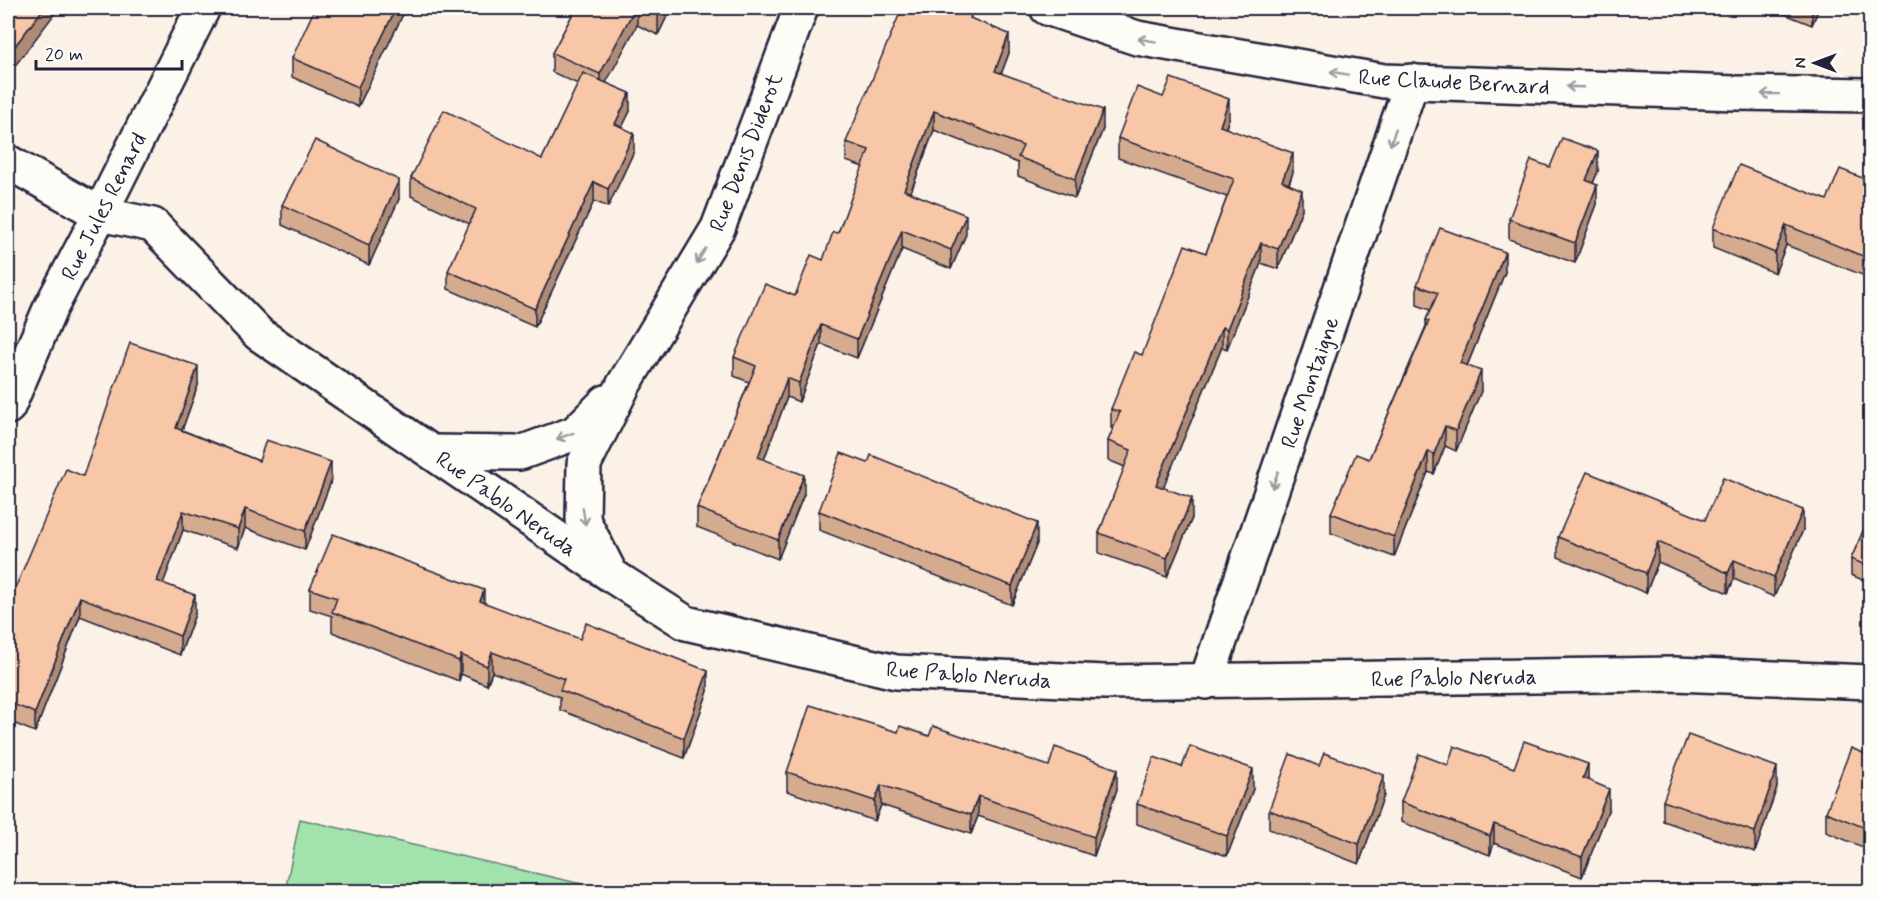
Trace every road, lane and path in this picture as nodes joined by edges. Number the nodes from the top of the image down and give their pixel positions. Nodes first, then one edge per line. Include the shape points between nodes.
1 (203, 8) edge
2 (801, 8) edge
3 (1047, 8) edge
4 (1412, 81) junction
5 (1870, 95) edge
6 (8, 162) edge
7 (100, 214) junction
8 (624, 384) junction
9 (8, 407) edge
10 (432, 452) junction
11 (611, 575) junction
12 (1206, 682) junction
13 (1870, 682) edge

1 - 7 street, Rue Jules Renard
2 -> 8 street, Rue Denis Diderot via 718,228
4 -> 3 street, Rue Claude Bernard via 1383,81 1137,38
5 -> 4 street, Rue Claude Bernard
4 -> 12 street, Rue Montaigne
6 - 7 street, Rue Pablo Neruda
7 - 9 street, Rue Jules Renard via 50,309
7 - 10 street, Rue Pablo Neruda via 153,225 259,334
8 -> 10 street, Rue Denis Diderot via 575,433 520,453
8 -> 11 street, Rue Denis Diderot via 584,464 583,520
10 - 11 street, Rue Pablo Neruda
11 - 12 street, Rue Pablo Neruda via 686,622 896,672 1105,682
12 - 13 street, Rue Pablo Neruda via 1675,674

